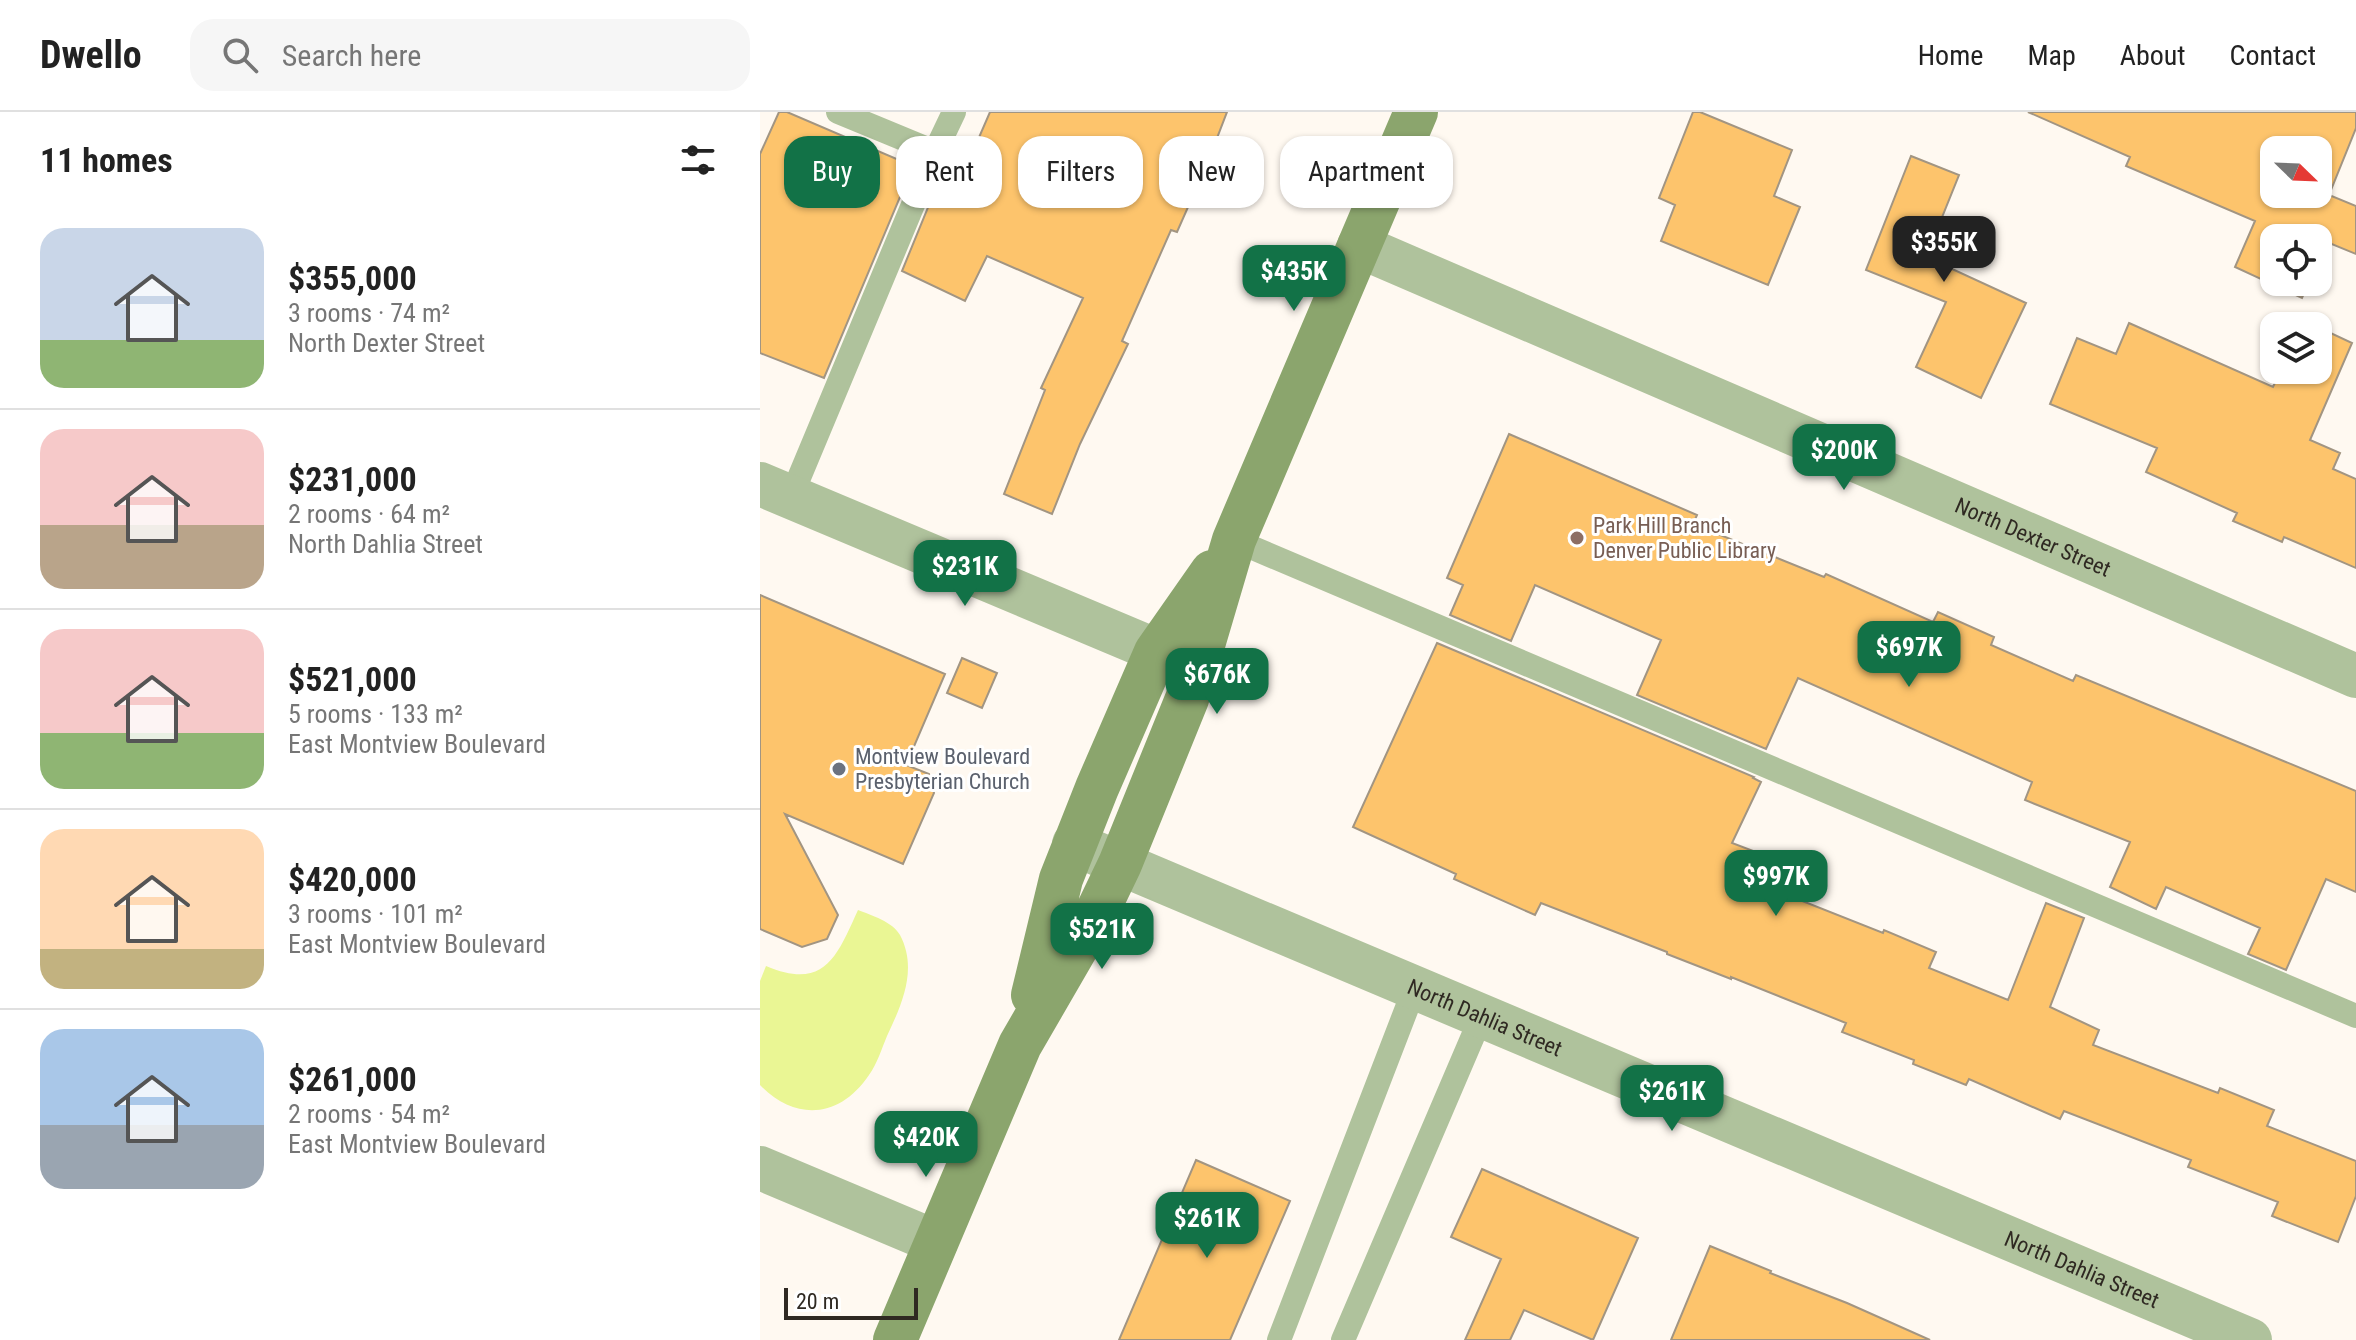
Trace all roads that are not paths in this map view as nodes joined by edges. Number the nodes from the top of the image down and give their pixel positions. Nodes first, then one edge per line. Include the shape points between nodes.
1 (838, 112) edge
2 (954, 112) edge
3 (1416, 112) edge
4 (896, 136) edge
5 (943, 136) edge
6 (909, 208) edge
7 (1359, 246) junction
8 (775, 491) edge
9 (1234, 540) junction
10 (1156, 652) junction
11 (1196, 668) junction
12 (2356, 676) edge
13 (1074, 844) junction
14 (1120, 864) junction
15 (1415, 987) junction
16 (1482, 1015) junction
17 (2356, 1016) edge
18 (1020, 1045) junction
19 (760, 1168) edge
20 (936, 1242) junction
21 (895, 1340) edge
22 (1279, 1340) edge
23 (1343, 1340) edge
24 (2250, 1340) edge

1 - 4 lane
2 - 5 lane
3 - 7 street
6 - 8 lane
7 - 9 street
7 - 12 street, North Dexter Street
8 - 10 street
9 - 10 street
9 - 11 street
9 - 17 lane
10 - 11 street
10 - 13 street
11 - 14 street
13 - 14 street, North Dahlia Street
13 - 18 street
14 - 15 street, North Dahlia Street
14 - 18 street
15 - 16 street, North Dahlia Street
15 - 22 lane
16 - 23 lane
16 - 24 street, North Dahlia Street
18 - 20 street
19 - 20 street
20 - 21 street

